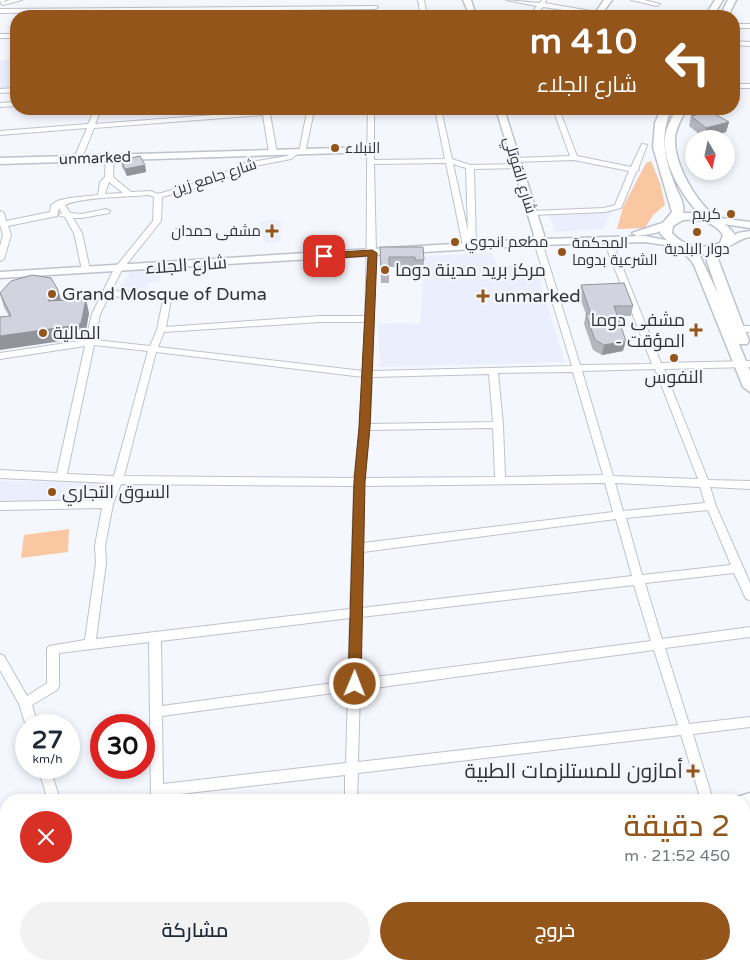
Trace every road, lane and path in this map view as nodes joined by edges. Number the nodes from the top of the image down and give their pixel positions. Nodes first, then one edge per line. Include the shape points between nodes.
1 (19, 0) edge
2 (192, 0) edge
3 (247, 0) edge
4 (329, 0) edge
5 (509, 0) edge
6 (634, 0) edge
7 (1, 1) edge
8 (543, 2) edge
9 (375, 3) edge
10 (657, 4) dead end
11 (247, 8) junction
12 (329, 8) junction
13 (189, 9) junction
14 (175, 10) edge
15 (577, 10) edge
16 (0, 11) edge
17 (95, 115) edge
18 (208, 115) edge
19 (267, 115) edge
20 (310, 115) edge
21 (372, 115) edge
22 (439, 115) edge
23 (502, 115) edge
24 (558, 115) edge
25 (663, 115) edge
26 (679, 115) edge
27 (90, 126) junction
28 (0, 133) edge
29 (644, 145) dead end
30 (370, 150) junction
31 (300, 152) junction
32 (273, 153) junction
33 (248, 154) junction
34 (110, 157) junction
35 (78, 158) junction
36 (574, 158) junction
37 (0, 160) edge
38 (450, 161) junction
39 (370, 162) junction
40 (516, 163) junction
41 (248, 165) junction
42 (470, 167) junction
43 (635, 170) junction
44 (108, 178) junction
45 (129, 194) junction
46 (158, 196) junction
47 (101, 197) junction
48 (60, 203) junction
49 (106, 212) dead end
50 (0, 213) edge
51 (532, 213) junction
52 (54, 214) junction
53 (67, 216) junction
54 (713, 220) junction
55 (670, 222) junction
56 (5, 224) junction
57 (750, 225) edge
58 (750, 234) edge
59 (608, 241) junction
60 (538, 242) junction
61 (725, 245) junction
62 (469, 246) junction
63 (682, 246) junction
64 (372, 253) junction
65 (0, 259) edge
66 (118, 269) junction
67 (86, 270) junction
68 (0, 275) edge
69 (106, 293) junction
70 (721, 303) junction
71 (369, 319) junction
72 (737, 329) junction
73 (750, 329) edge
74 (161, 330) junction
75 (92, 342) junction
76 (154, 348) junction
77 (0, 356) edge
78 (747, 363) edge
79 (657, 366) junction
80 (579, 368) junction
81 (493, 370) junction
82 (365, 374) junction
83 (750, 387) edge
84 (498, 425) junction
85 (364, 427) junction
86 (0, 474) edge
87 (61, 478) junction
88 (610, 479) junction
89 (118, 480) junction
90 (500, 480) junction
91 (359, 482) junction
92 (704, 482) junction
93 (750, 485) edge
94 (108, 504) junction
95 (0, 506) edge
96 (712, 506) junction
97 (619, 515) junction
98 (358, 548) junction
99 (738, 568) junction
100 (640, 578) junction
101 (750, 596) edge
102 (356, 612) junction
103 (750, 632) edge
104 (155, 637) junction
105 (90, 645) junction
106 (658, 645) junction
107 (0, 659) edge
108 (355, 684) junction
109 (25, 703) junction
110 (156, 712) junction
111 (28, 714) edge
112 (750, 722) edge
113 (686, 729) junction
114 (354, 767) junction
115 (47, 779) edge
116 (52, 794) edge
117 (157, 794) edge
118 (171, 794) edge
119 (352, 794) edge
120 (705, 794) edge

1 - 7 street
2 - 13 street
3 - 11 street
4 - 12 street
5 - 8 street
6 - 10 street
7 - 16 street
8 - 15 street
9 - 12 street
11 - 12 street
11 - 13 street
13 - 14 street
17 - 27 street
18 - 27 street
19 - 32 street
20 - 31 street
21 - 30 street
22 - 38 street
23 - 40 street, شارع القوتلي
24 - 36 street
25 - 55 main road via 658,128 658,150 678,206 678,212
26 - 54 main road via 670,139 672,153 697,207
27 - 28 street
27 - 35 street
29 - 43 street
30 - 31 street, unmarked
30 - 39 street
31 - 32 street, unmarked
31 - 41 street, شارع جامع زين via 289,158
32 - 33 street, unmarked
33 - 34 street, unmarked
33 - 41 street
34 - 35 street, unmarked
34 - 44 street
35 - 37 street, unmarked
36 - 40 street
36 - 43 street
38 - 39 street
38 - 42 street
38 - 62 street
39 - 64 street
40 - 42 street
40 - 51 street, شارع القوتلي
41 - 46 street, شارع جامع زين via 218,179
42 - 62 street
43 - 51 street via 618,206 606,210
44 - 45 street
44 - 47 street
45 - 46 street
45 - 47 street
46 - 66 street, شارع جامع زين via 156,221
47 - 48 street
48 - 52 street via 54,207
48 - 53 street
49 - 53 street
50 - 56 street
51 - 60 street, شارع القوتلي
52 - 53 street
52 - 56 street
53 - 67 street via 78,233
54 - 55 main road via 696,216
54 - 57 street
54 - 61 main road via 721,224 729,235
55 - 60 street via 647,232 546,238
55 - 63 main road via 666,233
56 - 65 street via 7,235
58 - 61 street via 741,235
59 - 60 street
59 - 63 street via 653,239
59 - 79 street
60 - 62 street, شارع الجلاء
60 - 80 street
61 - 63 main road via 711,250
61 - 70 main road via 712,258
62 - 64 street, شارع الجلاء
63 - 70 main road via 694,255
64 - 66 street, شارع الجلاء
64 - 71 street
66 - 67 street, شارع الجلاء
66 - 69 street, شارع جامع زين
67 - 68 street, شارع الجلاء
69 - 74 street via 166,299
69 - 75 street, شارع جامع زين via 96,314
70 - 72 main road
70 - 78 main road
71 - 74 street via 320,319
71 - 82 street
72 - 73 street
72 - 78 main road
74 - 76 street
75 - 76 street
75 - 77 street
75 - 87 street, شارع جامع زين
76 - 82 street
76 - 89 street
78 - 79 street
78 - 83 main road
79 - 80 street
79 - 92 street
80 - 81 street
80 - 88 street via 591,423
81 - 82 street
81 - 84 street
82 - 85 street
84 - 85 street
84 - 90 street
85 - 91 street
86 - 87 street
87 - 89 street
88 - 90 street
88 - 92 street
88 - 97 street
89 - 91 street
89 - 94 street
90 - 91 street
91 - 98 street
92 - 93 street
92 - 96 street
94 - 95 street
94 - 105 street via 100,546 101,564
96 - 97 street
96 - 99 street
97 - 98 street
97 - 100 street
98 - 102 street
99 - 100 street
99 - 101 street
100 - 102 street
100 - 106 street
102 - 104 street
102 - 108 street
103 - 106 street
104 - 105 street
104 - 110 street
105 - 109 street via 53,649 53,686
106 - 108 street
106 - 113 street
107 - 109 street
108 - 110 street
108 - 114 street
109 - 111 street
110 - 117 street
112 - 113 street
113 - 114 street
113 - 120 street
114 - 118 street
114 - 119 street
115 - 116 street

